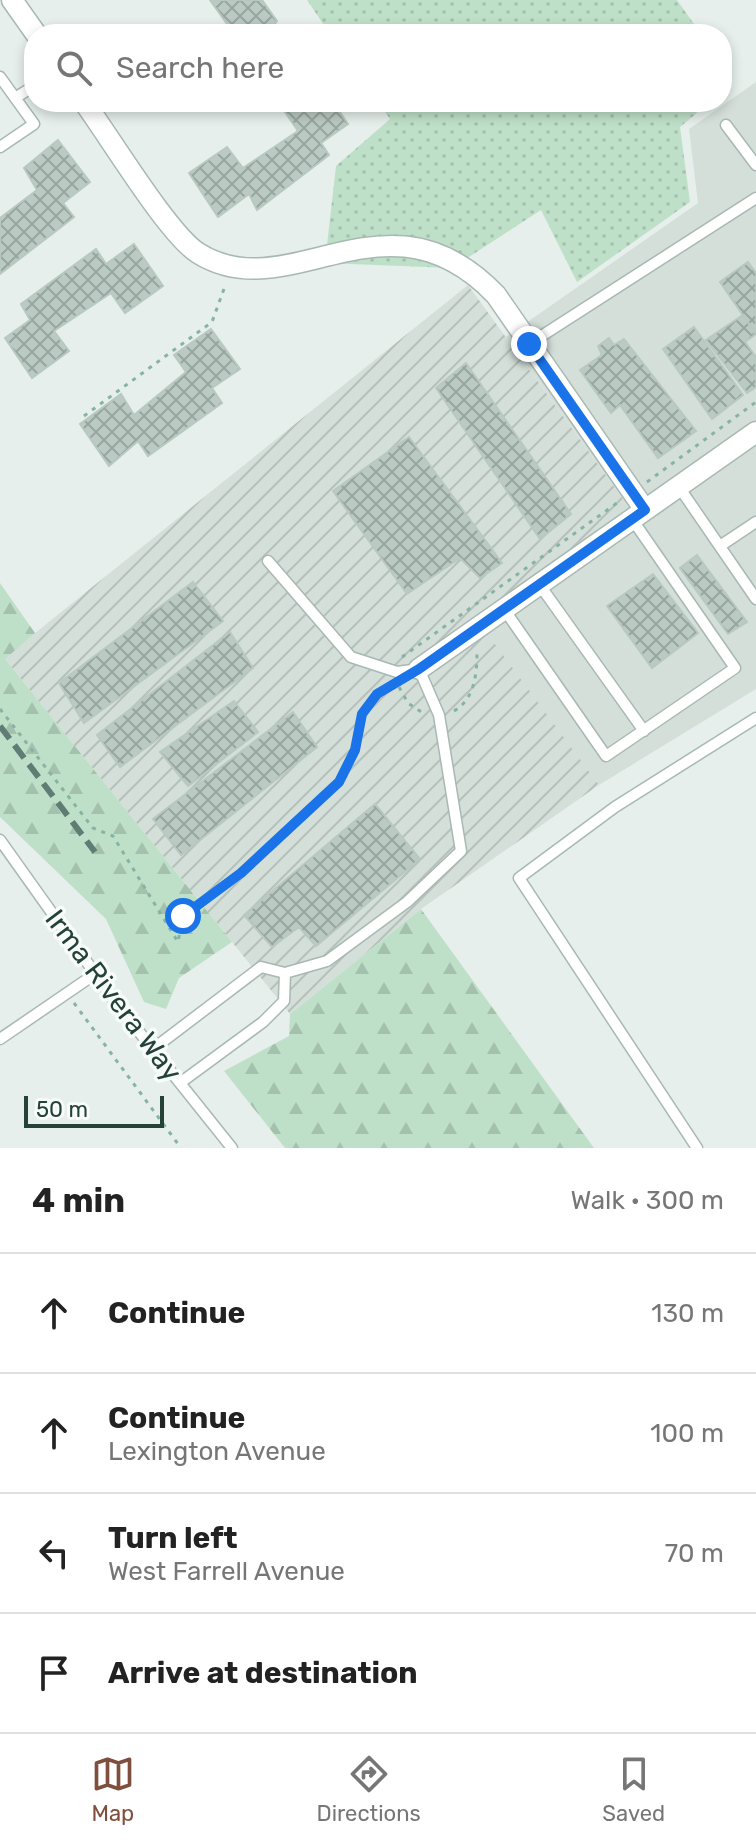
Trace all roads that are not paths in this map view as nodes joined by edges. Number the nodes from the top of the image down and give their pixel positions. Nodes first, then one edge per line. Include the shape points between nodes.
1 (12, 0) edge
2 (29, 24) edge
3 (0, 77) edge
4 (24, 92) edge
5 (15, 98) junction
6 (24, 110) edge
7 (25, 112) edge
8 (93, 112) edge
9 (726, 125) dead end
10 (0, 147) edge
11 (756, 165) edge
12 (756, 198) edge
13 (529, 344) junction
14 (756, 432) edge
15 (679, 487) junction
16 (639, 514) junction
17 (756, 522) edge
18 (720, 546) junction
19 (268, 561) dead end
20 (539, 584) junction
21 (756, 599) edge
22 (504, 609) junction
23 (419, 669) junction
24 (756, 718) edge
25 (644, 731) junction
26 (0, 840) edge
27 (285, 973) junction
28 (95, 974) junction
29 (0, 1039) edge
30 (153, 1049) junction
31 (180, 1083) junction
32 (232, 1148) edge
33 (697, 1148) edge

1 - 2 street
3 - 5 lane
4 - 5 lane
5 - 6 lane
7 - 10 lane via 34,124
8 - 13 street via 182,240 196,252 241,269 376,245 428,250 479,278
9 - 11 lane
12 - 13 lane
13 - 16 street
14 - 15 street
15 - 16 street
15 - 18 lane
16 - 20 street
16 - 25 lane via 735,668
17 - 18 lane
18 - 21 lane
19 - 23 lane via 351,657 397,672
20 - 22 street
20 - 25 lane
22 - 23 street
22 - 25 lane via 606,756
23 - 27 lane via 439,715 461,851 407,902 327,961
24 - 33 lane via 615,807 519,878
26 - 28 lane, Irma Rivera Way
27 - 30 lane via 261,967
27 - 31 lane via 284,1001
28 - 29 lane
28 - 30 lane, Irma Rivera Way
30 - 31 lane, Irma Rivera Way
31 - 32 lane, Irma Rivera Way

